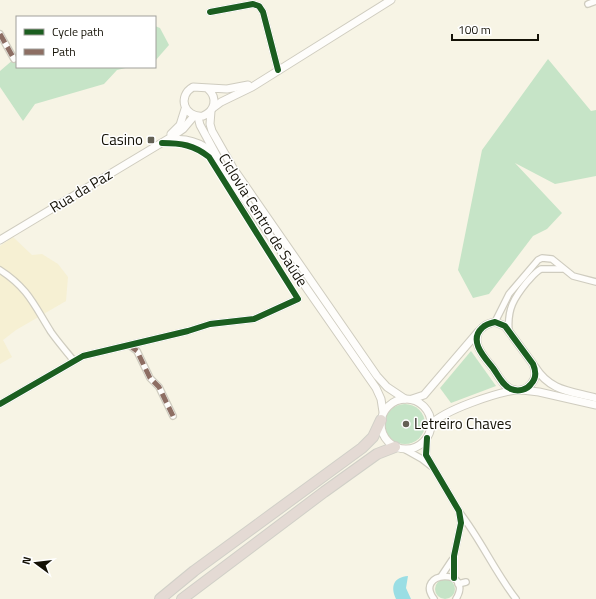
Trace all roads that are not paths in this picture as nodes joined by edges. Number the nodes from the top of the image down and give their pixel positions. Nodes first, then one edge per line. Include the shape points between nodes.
1 (391, 0) edge
2 (596, 1) edge
3 (588, 4) dead end
4 (210, 12) dead end
5 (0, 34) edge
6 (15, 59) edge
7 (278, 70) junction
8 (264, 79) junction
9 (208, 88) junction
10 (185, 108) junction
11 (212, 109) junction
12 (196, 116) junction
13 (162, 143) junction
14 (220, 162) junction
15 (0, 240) edge
16 (562, 269) junction
17 (0, 270) edge
18 (596, 282) edge
19 (298, 299) dead end
20 (495, 322) junction
21 (479, 331) junction
22 (509, 331) junction
23 (129, 345) junction
24 (74, 361) junction
25 (533, 364) junction
26 (518, 390) junction
27 (596, 398) edge
28 (409, 399) junction
29 (0, 404) edge
30 (596, 406) edge
31 (173, 416) dead end
32 (382, 416) junction
33 (431, 424) junction
34 (427, 438) junction
35 (395, 448) junction
36 (406, 450) junction
37 (432, 467) junction
38 (459, 511) junction
39 (454, 556) junction
40 (442, 576) junction
41 (454, 578) junction
42 (466, 582) dead end
43 (458, 584) junction
44 (457, 598) edge
45 (160, 599) edge
46 (182, 599) edge
47 (434, 599) edge
48 (516, 599) edge

1 - 7 main road
2 - 3 street
4 - 7 street via 253,4 259,6 263,12
5 - 6 street
7 - 8 main road
8 - 9 main road via 237,88
8 - 11 main road
9 - 10 main road via 198,86 190,89 184,100
9 - 11 main road via 214,97
10 - 12 main road
10 - 13 main road via 180,125
11 - 12 main road via 203,116
11 - 28 main road via 212,131 233,168 377,376 391,390
12 - 13 main road via 183,129
12 - 14 main road
13 - 14 main road via 175,139 192,141 209,150
13 - 15 main road, Rua da Paz
14 - 32 main road via 376,388 381,399
16 - 18 street via 581,279
16 - 20 street via 552,259 538,260 509,294
16 - 22 street via 540,269 520,291 510,306
17 - 24 street via 30,295 52,333
19 - 23 street via 254,319 210,324
20 - 21 main road via 485,324
20 - 22 main road via 505,326
21 - 26 main road via 478,348 506,386
21 - 28 main road via 424,395
22 - 25 main road
23 - 24 street via 83,356
23 - 31 street via 136,351 150,378 159,387
24 - 29 street
25 - 26 main road via 535,369 532,384
25 - 27 main road via 548,383 562,390
26 - 30 main road via 548,393
26 - 33 main road via 490,397 442,416
28 - 32 main road via 390,404
28 - 33 main road via 424,407
32 - 35 main road via 382,434
32 - 45 highway via 373,437 362,448 194,571
33 - 34 main road
34 - 36 main road via 416,447
34 - 37 street via 426,454
35 - 36 main road
35 - 46 highway via 377,454
36 - 37 street
37 - 38 street
38 - 39 street via 460,534
38 - 48 street
39 - 40 street
39 - 41 street
40 - 41 street
40 - 47 street via 436,578 431,585
41 - 43 street
42 - 43 street
43 - 44 street

